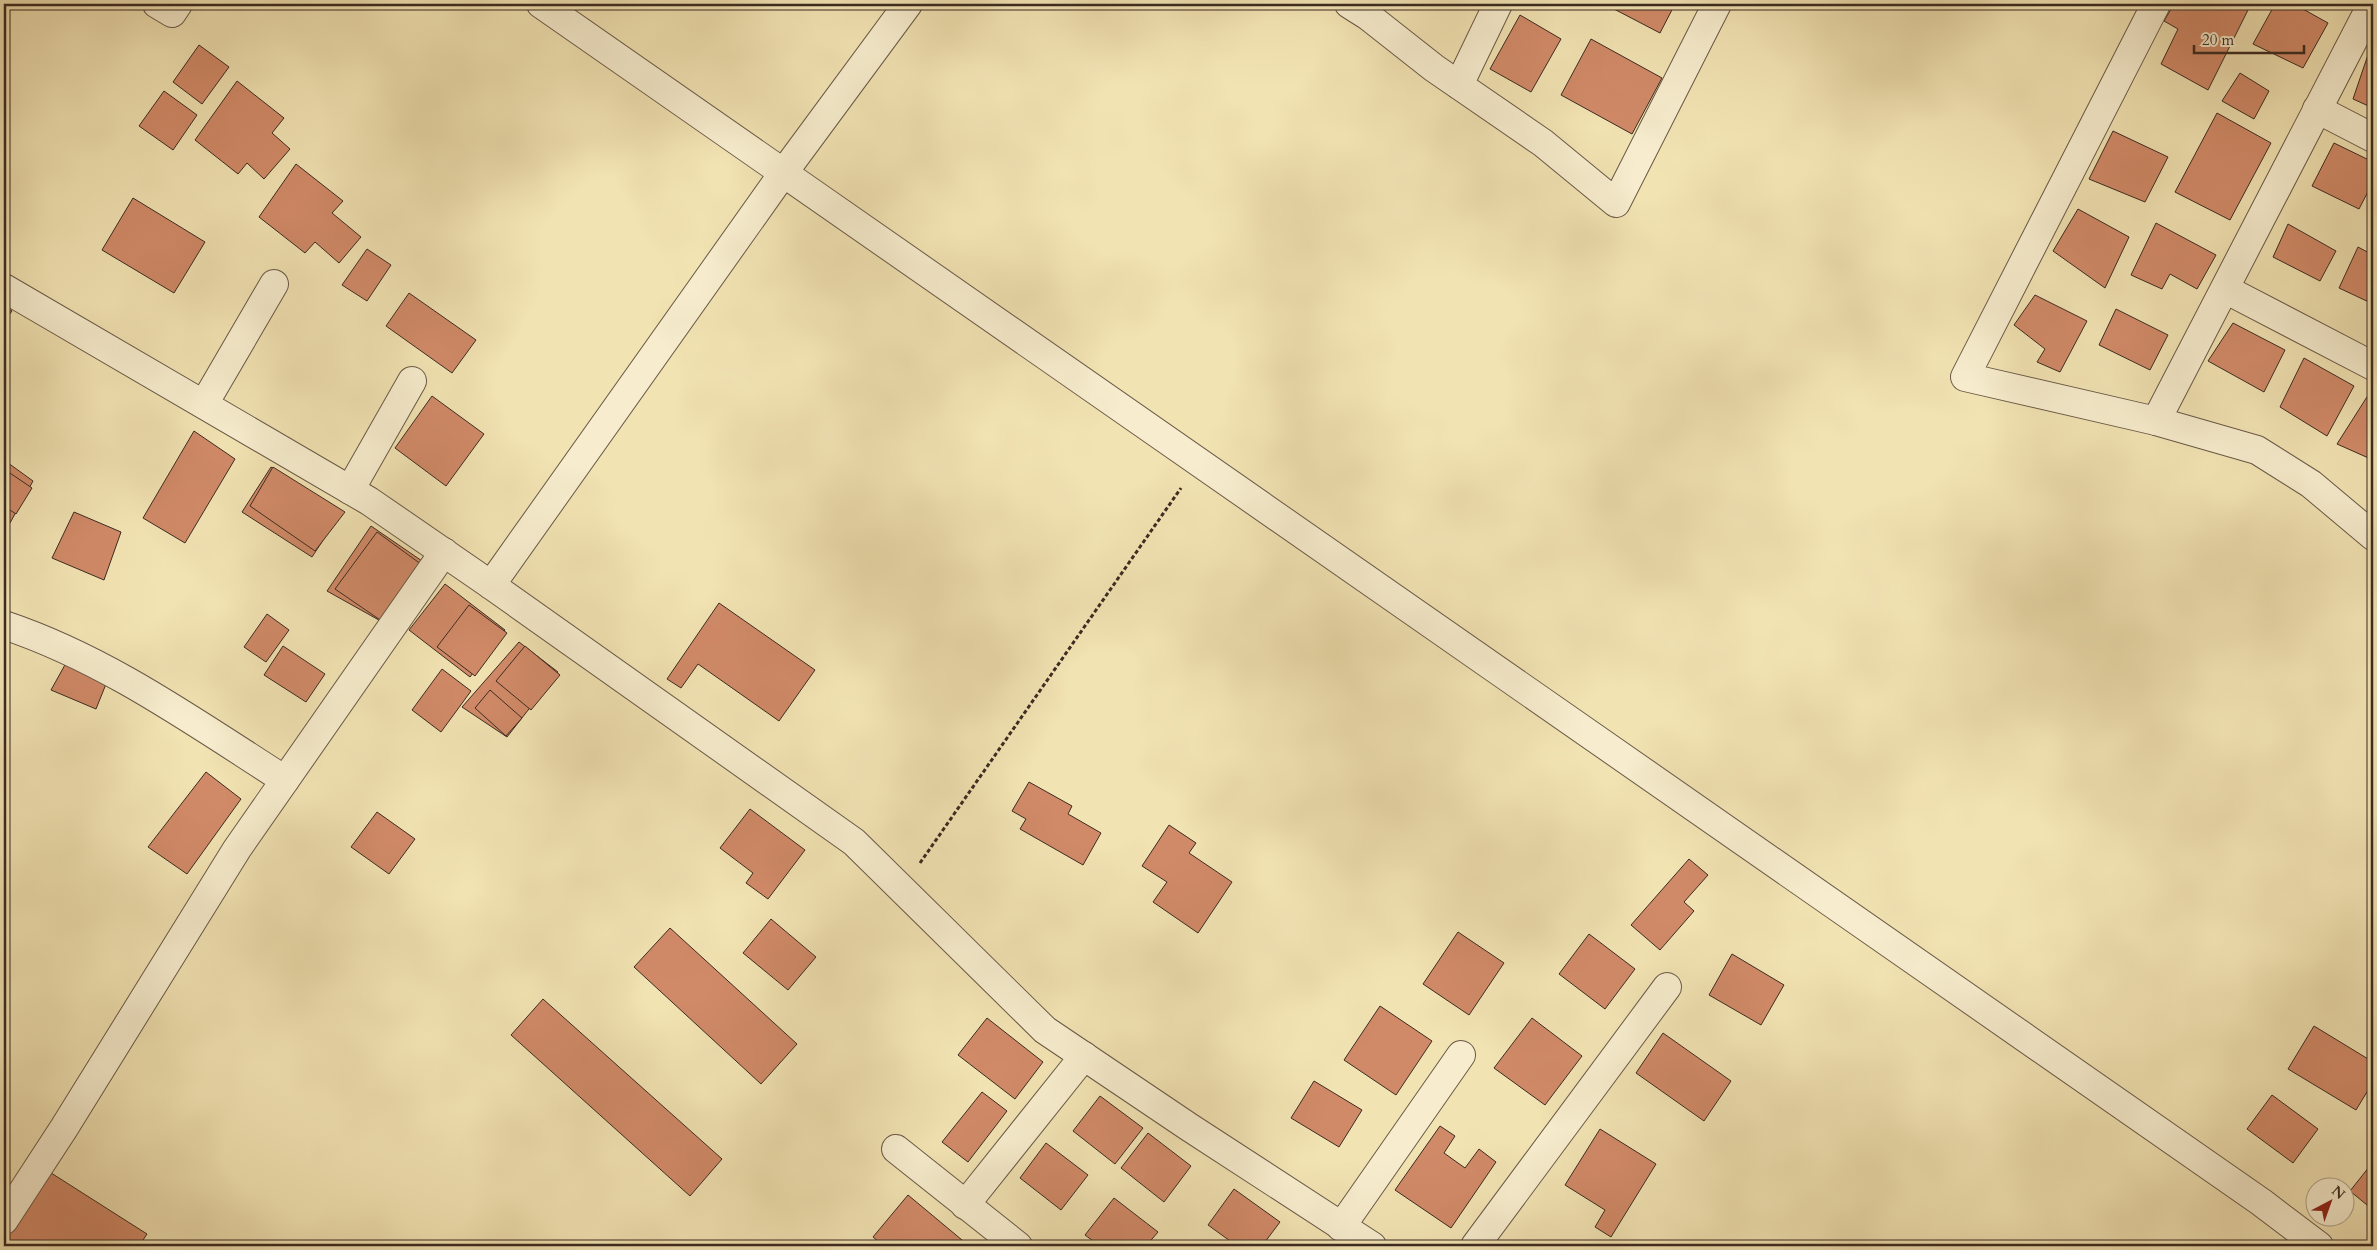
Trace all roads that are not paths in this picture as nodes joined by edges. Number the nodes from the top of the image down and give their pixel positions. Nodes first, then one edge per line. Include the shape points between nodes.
1 (157, 4) edge
2 (178, 4) edge
3 (541, 4) edge
4 (908, 4) edge
5 (1349, 4) edge
6 (1498, 4) edge
7 (1717, 4) edge
8 (2156, 4) edge
9 (2372, 4) edge
10 (1459, 85) junction
11 (2317, 109) junction
12 (2373, 138) edge
13 (784, 172) junction
14 (274, 284) dead end
15 (4, 288) edge
16 (2225, 289) junction
17 (2373, 366) edge
18 (412, 381) dead end
19 (204, 404) junction
20 (2156, 421) junction
21 (350, 490) junction
22 (2373, 536) edge
23 (444, 552) junction
24 (491, 584) junction
25 (4, 626) edge
26 (285, 780) junction
27 (1667, 987) dead end
28 (1461, 1055) dead end
29 (1084, 1056) junction
30 (896, 1149) dead end
31 (965, 1205) junction
32 (4, 1220) edge
33 (1341, 1227) junction
34 (1018, 1246) edge
35 (1372, 1246) edge
36 (1475, 1246) edge
37 (2319, 1246) edge

1 - 2 street via 172,13
3 - 13 street
4 - 13 street
5 - 10 street
6 - 10 street
7 - 10 street via 1616,203 1543,143
8 - 20 street via 1965,377
9 - 11 street
11 - 12 street
11 - 16 street
13 - 24 street
13 - 37 street via 2245,1191
14 - 19 street
15 - 19 street
16 - 17 street
16 - 20 street
18 - 21 street
19 - 21 street
20 - 22 street via 2257,450 2311,484
21 - 23 street
23 - 24 street
23 - 26 street
24 - 29 street via 854,842 1045,1030
25 - 26 street via 42,638 130,682
26 - 32 street via 237,849
27 - 36 street
28 - 33 street
29 - 31 street
29 - 33 street
30 - 31 street
31 - 34 street
33 - 35 street

